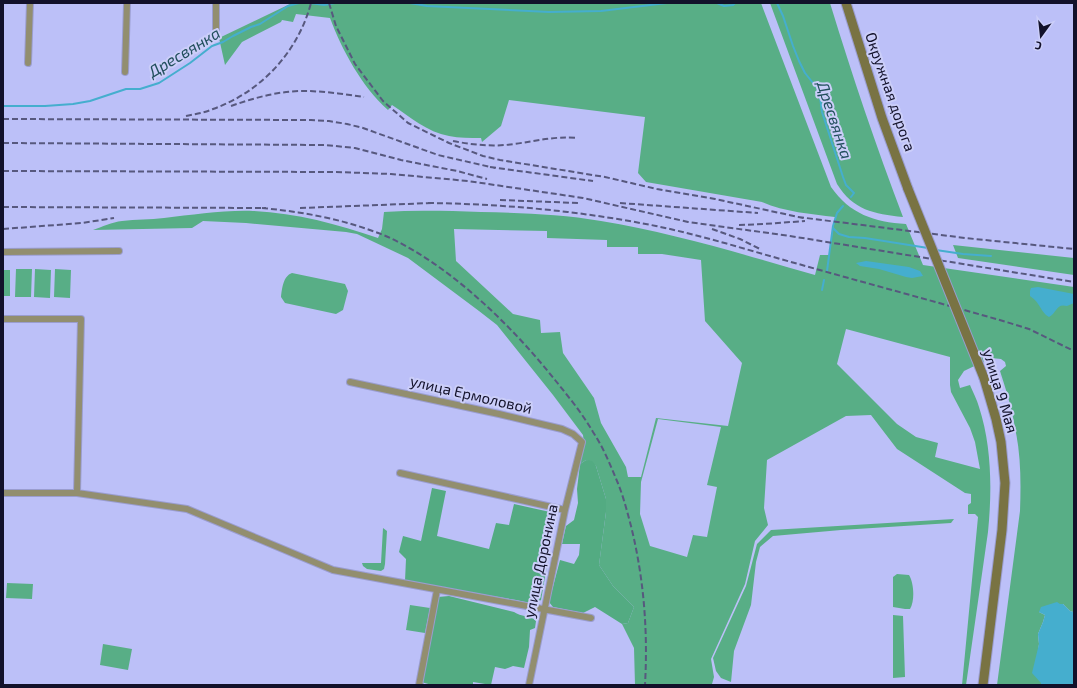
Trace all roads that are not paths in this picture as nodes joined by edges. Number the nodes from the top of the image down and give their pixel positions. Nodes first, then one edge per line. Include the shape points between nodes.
1 (30, 3) edge
2 (127, 3) edge
3 (216, 3) edge
4 (846, 3) edge
5 (216, 32) dead end
6 (28, 63) dead end
7 (125, 72) dead end
8 (908, 189) joint
9 (119, 251) dead end
10 (3, 252) edge
11 (3, 319) edge
12 (350, 382) dead end
13 (582, 442) joint
14 (400, 473) dead end
15 (3, 493) edge
16 (77, 493) junction
17 (565, 510) junction
18 (437, 590) junction
19 (544, 609) junction
20 (591, 618) dead end
21 (420, 685) edge
22 (529, 685) edge
23 (983, 685) edge

1 - 6 street
2 - 7 street
3 - 5 street
4 - 8 main road, Окружная дорога via 882,118
8 - 23 main road, улица 9 Мая, bridge via 984,378 1001,442 1005,483 1002,530
9 - 10 street
11 - 16 street via 80,319
12 - 13 street, улица Ермоловой via 562,429
13 - 17 street, улица Доронина
14 - 17 street
15 - 16 street
16 - 18 street via 187,509 333,570
17 - 19 street, улица Доронина
18 - 19 street
18 - 21 street
19 - 20 street
19 - 22 street, улица Доронина

